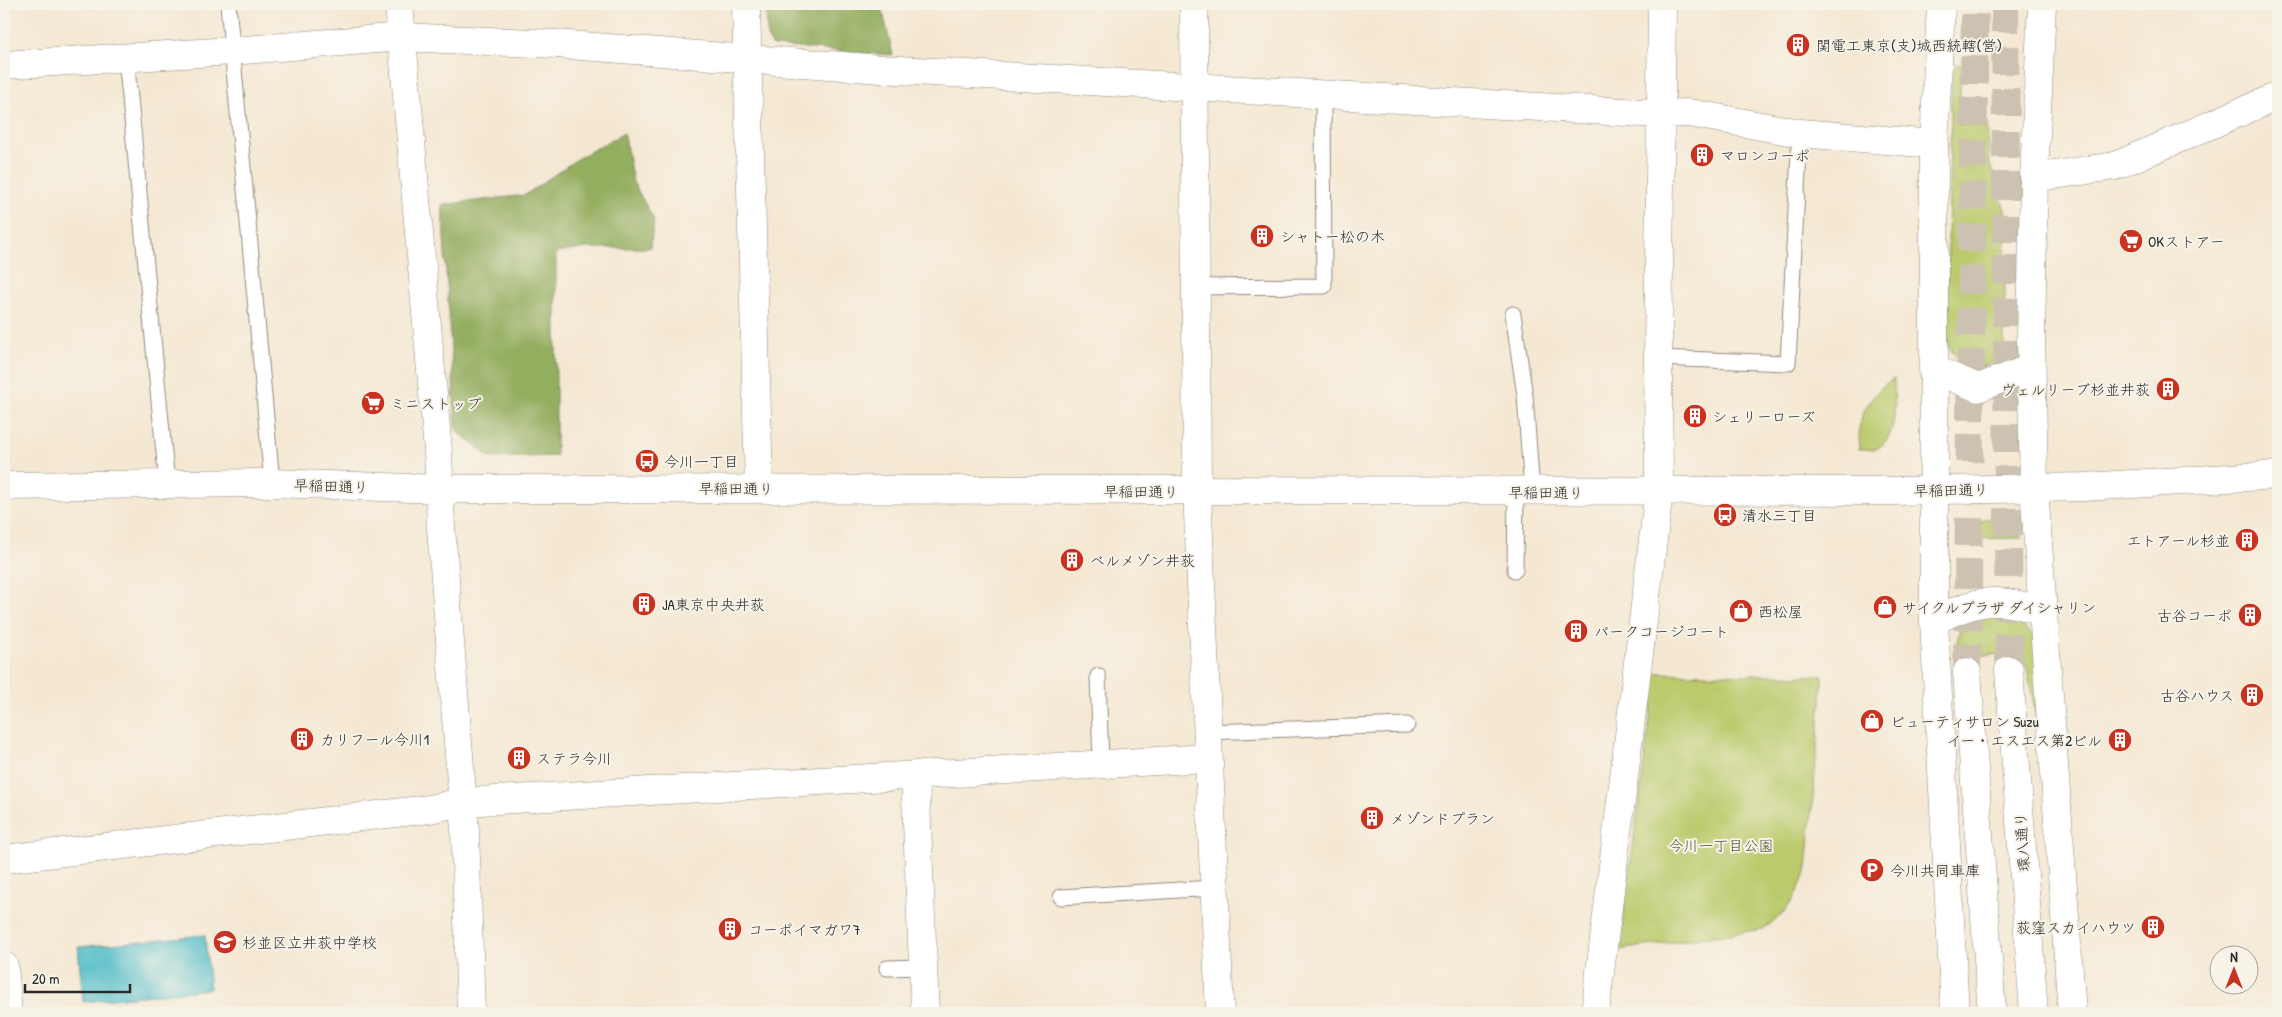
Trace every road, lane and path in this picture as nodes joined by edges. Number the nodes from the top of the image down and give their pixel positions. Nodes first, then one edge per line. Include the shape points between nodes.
1 (228, 4) edge
2 (399, 4) edge
3 (746, 4) edge
4 (1194, 4) edge
5 (1662, 4) edge
6 (1941, 4) edge
7 (2042, 4) edge
8 (401, 37) junction
9 (232, 51) junction
10 (126, 57) junction
11 (747, 60) junction
12 (4, 65) edge
13 (1194, 86) junction
14 (1323, 94) junction
15 (2278, 96) edge
16 (1660, 114) junction
17 (1800, 133) junction
18 (1934, 144) junction
19 (2034, 178) junction
20 (1197, 288) junction
21 (1513, 314) dead end
22 (1658, 358) junction
23 (2031, 368) junction
24 (1933, 369) junction
25 (2278, 475) edge
26 (272, 483) junction
27 (166, 484) junction
28 (4, 486) edge
29 (439, 488) junction
30 (759, 488) junction
31 (2034, 488) junction
32 (1934, 490) junction
33 (1197, 491) junction
34 (1524, 492) junction
35 (1659, 492) junction
36 (1515, 570) dead end
37 (2043, 612) junction
38 (1934, 621) junction
39 (2009, 670) tunnel mouth
40 (1967, 672) tunnel mouth
41 (1098, 676) dead end
42 (1407, 725) dead end
43 (1208, 745) junction
44 (1101, 764) junction
45 (915, 775) junction
46 (463, 802) junction
47 (4, 859) edge
48 (1214, 888) junction
49 (1061, 897) dead end
50 (4, 966) edge
51 (923, 967) junction
52 (887, 968) dead end
53 (8, 1013) edge
54 (471, 1013) edge
55 (925, 1013) edge
56 (1220, 1013) edge
57 (1595, 1013) edge
58 (1955, 1013) edge
59 (1992, 1013) edge
60 (2034, 1013) edge
61 (2072, 1013) edge

1 - 9 lane
2 - 8 street
3 - 11 street
4 - 13 street
5 - 16 street
6 - 18 street
7 - 19 street
8 - 9 street
8 - 11 street via 556,44
8 - 29 street
9 - 10 street
9 - 26 lane
10 - 12 street
10 - 27 lane
11 - 13 street
11 - 30 street
13 - 14 street
13 - 20 street
14 - 16 street
14 - 20 lane via 1324,286
15 - 19 street via 2116,166
16 - 17 street via 1689,113
16 - 22 street
17 - 18 street
17 - 22 lane via 1788,363
18 - 24 street
19 - 23 street
20 - 33 street
21 - 34 lane via 1525,396
22 - 35 street
23 - 24 street via 1978,388
23 - 31 street
24 - 32 street
25 - 31 street, 早稲田通り
26 - 27 street, 早稲田通り
26 - 29 street, 早稲田通り
27 - 28 street, 早稲田通り
29 - 30 street, 早稲田通り
29 - 46 street
30 - 33 street, 早稲田通り
31 - 32 street, 早稲田通り
31 - 37 street
32 - 35 street, 早稲田通り
32 - 38 street
33 - 34 street, 早稲田通り
33 - 43 street
34 - 35 street, 早稲田通り
34 - 36 lane
35 - 57 street
37 - 38 street via 2020,603 1990,601 1960,608
37 - 61 street
38 - 58 street
39 - 60 street, 環八通り
40 - 59 street
41 - 44 lane
42 - 43 lane
43 - 44 street
43 - 48 street
44 - 45 street
45 - 46 street
45 - 51 street
46 - 47 street via 419,810
46 - 54 street
48 - 49 lane
48 - 56 street
50 - 53 street
51 - 52 lane
51 - 55 street

